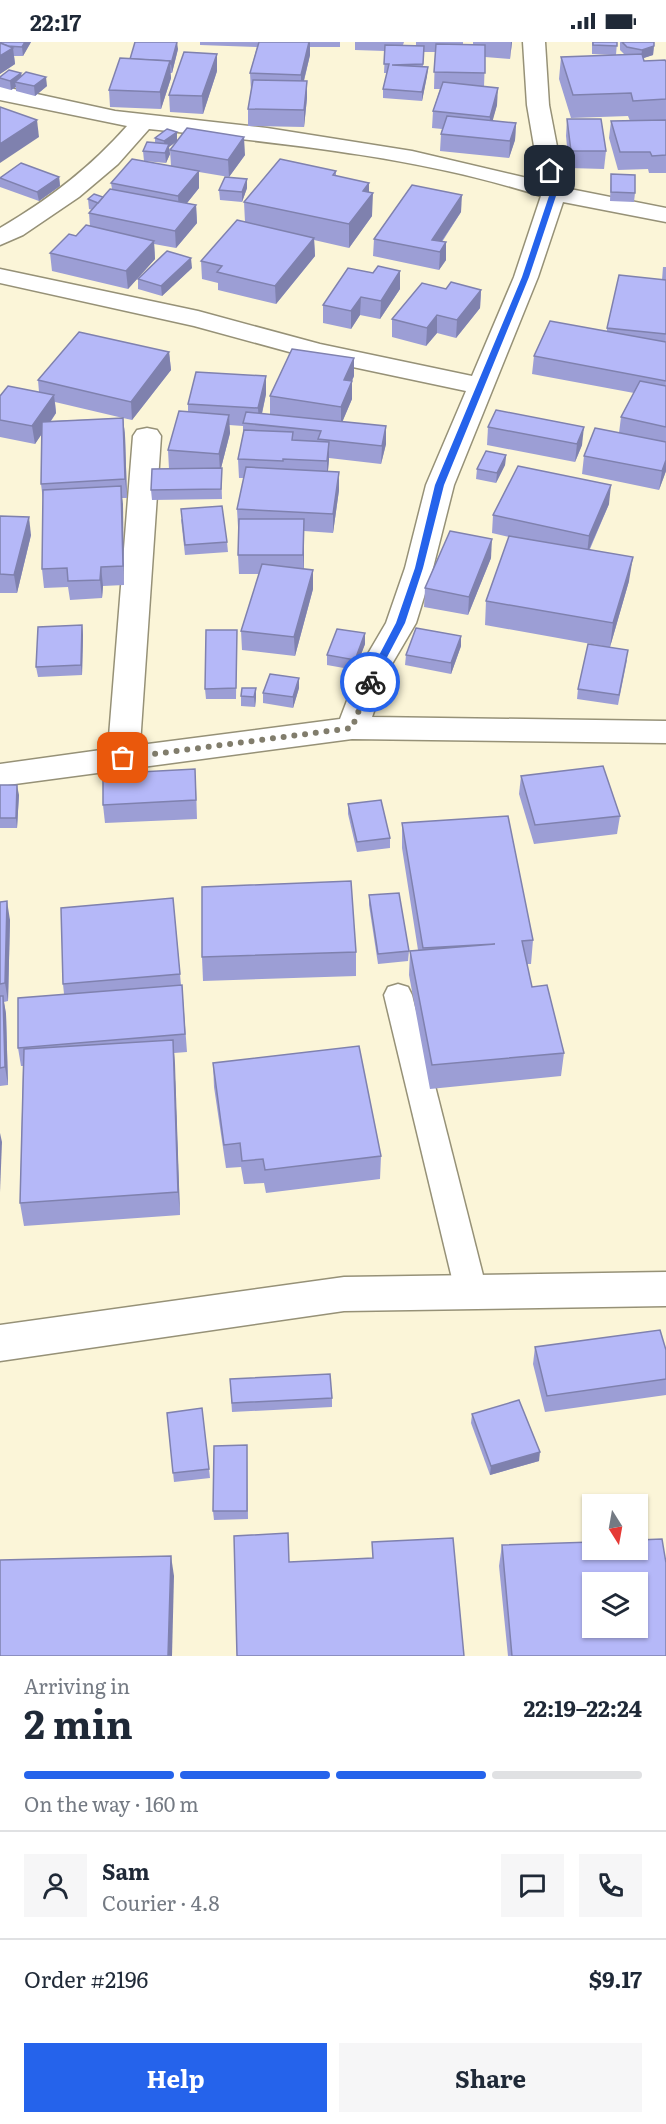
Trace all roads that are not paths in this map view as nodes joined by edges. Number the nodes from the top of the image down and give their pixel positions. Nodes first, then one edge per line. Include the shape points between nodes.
1 (534, 42) edge
2 (0, 93) edge
3 (144, 121) junction
4 (554, 193) junction
5 (666, 215) edge
6 (0, 238) edge
7 (0, 276) edge
8 (481, 386) junction
9 (147, 436) dead end
10 (352, 728) junction
11 (666, 732) edge
12 (123, 758) junction
13 (0, 775) edge
14 (398, 995) dead end
15 (666, 1289) edge
16 (471, 1291) junction
17 (0, 1342) edge

1 - 4 street via 538,105
2 - 3 street
3 - 4 street via 412,158 518,181
3 - 6 street via 81,183
4 - 5 street
4 - 8 street via 526,277
7 - 8 street
8 - 10 street via 440,485 401,623 374,669
9 - 12 street
10 - 11 street
10 - 12 street
12 - 13 street
14 - 16 lane
15 - 16 street
16 - 17 street via 344,1294

